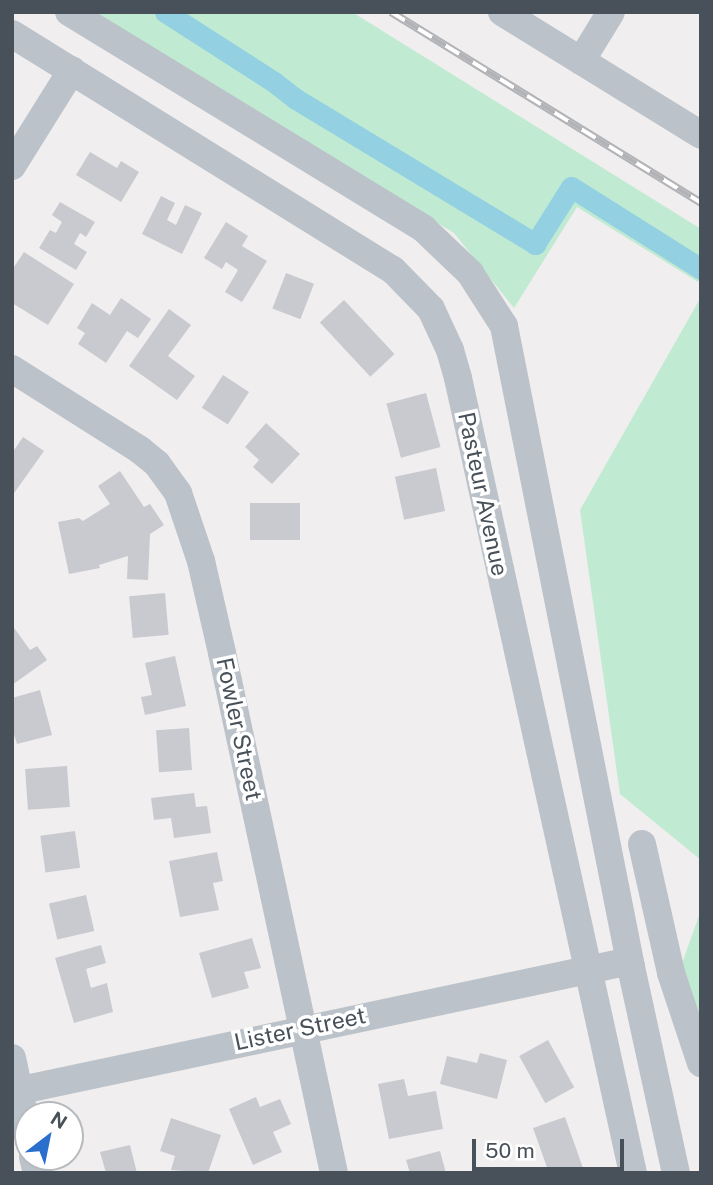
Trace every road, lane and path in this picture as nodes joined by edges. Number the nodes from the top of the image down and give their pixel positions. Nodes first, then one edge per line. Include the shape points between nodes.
1 (69, 12) edge
2 (502, 12) edge
3 (611, 12) edge
4 (12, 34) edge
5 (581, 61) junction
6 (72, 70) junction
7 (701, 135) edge
8 (12, 166) edge
9 (12, 369) edge
10 (642, 844) dead end
11 (631, 967) junction
12 (588, 968) junction
13 (304, 1028) junction
14 (12, 1058) edge
15 (701, 1063) edge
16 (15, 1091) edge
17 (334, 1173) edge
18 (634, 1173) edge
19 (676, 1173) edge

1 - 11 street via 424,229 470,273 504,326
2 - 5 street
3 - 5 street
4 - 6 street, Pasteur Avenue
5 - 7 street
6 - 8 street
6 - 12 street, Pasteur Avenue via 393,270 431,309 458,377
9 - 13 street, Fowler Street via 140,450 178,493 204,574
10 - 15 street via 671,973
11 - 12 street, Lister Street via 625,962
11 - 19 street
12 - 13 street, Lister Street
12 - 18 street, Pasteur Avenue
13 - 16 street, Lister Street
13 - 17 street, Fowler Street
14 - 16 street

